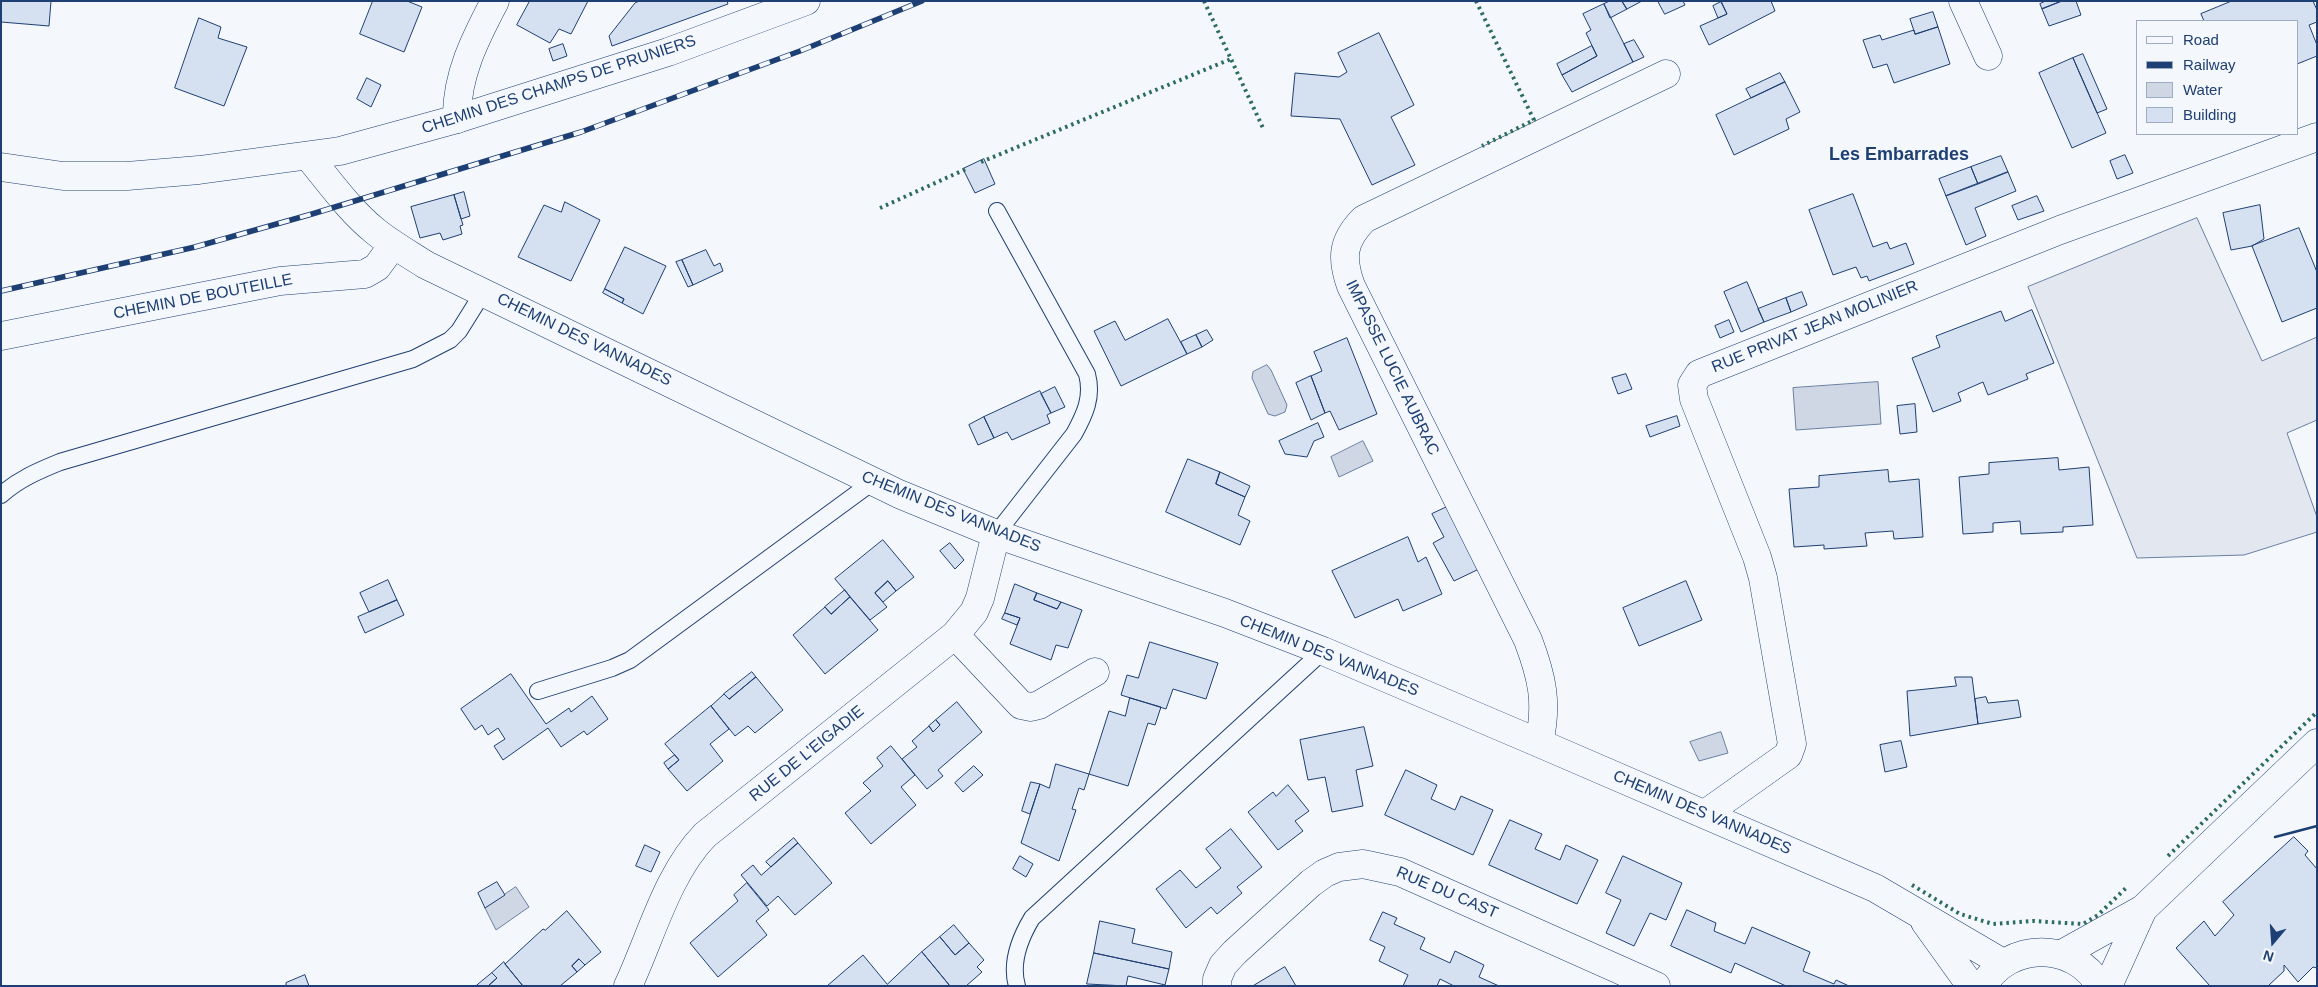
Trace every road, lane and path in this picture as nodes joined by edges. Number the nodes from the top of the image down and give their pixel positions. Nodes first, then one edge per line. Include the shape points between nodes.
1 (495, 1) edge
2 (806, 1) edge
3 (1964, 1) edge
4 (1988, 56) dead end
5 (1666, 74) dead end
6 (458, 120) junction
7 (2317, 137) edge
8 (308, 156) junction
9 (1, 167) edge
10 (997, 211) dead end
11 (393, 245) junction
12 (484, 291) junction
13 (1, 336) edge
14 (874, 481) junction
15 (1, 495) edge
16 (996, 534) junction
17 (956, 635) junction
18 (1323, 651) junction
19 (1095, 672) dead end
20 (538, 691) dead end
21 (1539, 743) junction
22 (2317, 743) edge
23 (1706, 814) junction
24 (2143, 909) junction
25 (1920, 915) junction
26 (2062, 954) junction
27 (2003, 963) junction
28 (628, 986) edge
29 (1017, 986) edge
30 (1217, 986) edge
31 (1656, 986) edge
32 (1971, 986) edge
33 (1983, 986) edge
34 (2100, 986) edge
35 (2108, 986) edge

1 - 6 street via 476,36 460,79
2 - 6 street, CHEMIN DES CHAMPS DE PRUNIERS via 668,52
3 - 4 street
5 - 21 street, IMPASSE LUCIE AUBRAC via 1364,220 1351,236 1344,258 1351,286 1528,640 1544,701
6 - 8 street, CHEMIN DES CHAMPS DE PRUNIERS via 340,151
7 - 23 street, RUE PRIVAT JEAN MOLINIER via 2060,230 1699,374 1692,385 1694,399 1763,578 1792,744 1788,755
8 - 9 street via 127,176 63,176
8 - 11 street, CHEMIN DES VANNADES via 348,204
10 - 16 lane via 1087,374 1091,387 1086,410 1074,434
11 - 12 street, CHEMIN DES VANNADES
11 - 13 street, CHEMIN DE BOUTEILLE via 377,267 364,274 280,281
12 - 14 street, CHEMIN DES VANNADES
12 - 15 lane via 450,340 413,359 60,462 16,482
14 - 16 street, CHEMIN DES VANNADES
14 - 20 lane via 630,660
16 - 17 street, RUE DE L'EIGADIE via 980,598 974,612
16 - 18 street, CHEMIN DES VANNADES via 1225,613
17 - 19 street via 1021,705 1039,706
17 - 28 street, RUE DE L'EIGADIE via 705,835 690,851 678,871
18 - 21 street, CHEMIN DES VANNADES
18 - 29 lane via 1032,918 1014,965
21 - 23 street, CHEMIN DES VANNADES
22 - 24 street
23 - 25 street, CHEMIN DES VANNADES via 1875,888
24 - 26 street
24 - 35 street
25 - 27 street, CHEMIN DES VANNADES
25 - 32 street, CHEMIN DES VANNADES
26 - 27 street via 2042,951 2022,954
26 - 34 street via 2080,963 2095,976
27 - 33 street
30 - 31 street, RUE DU CAST via 1223,966 1235,952 1311,883 1339,867 1363,864 1400,872

